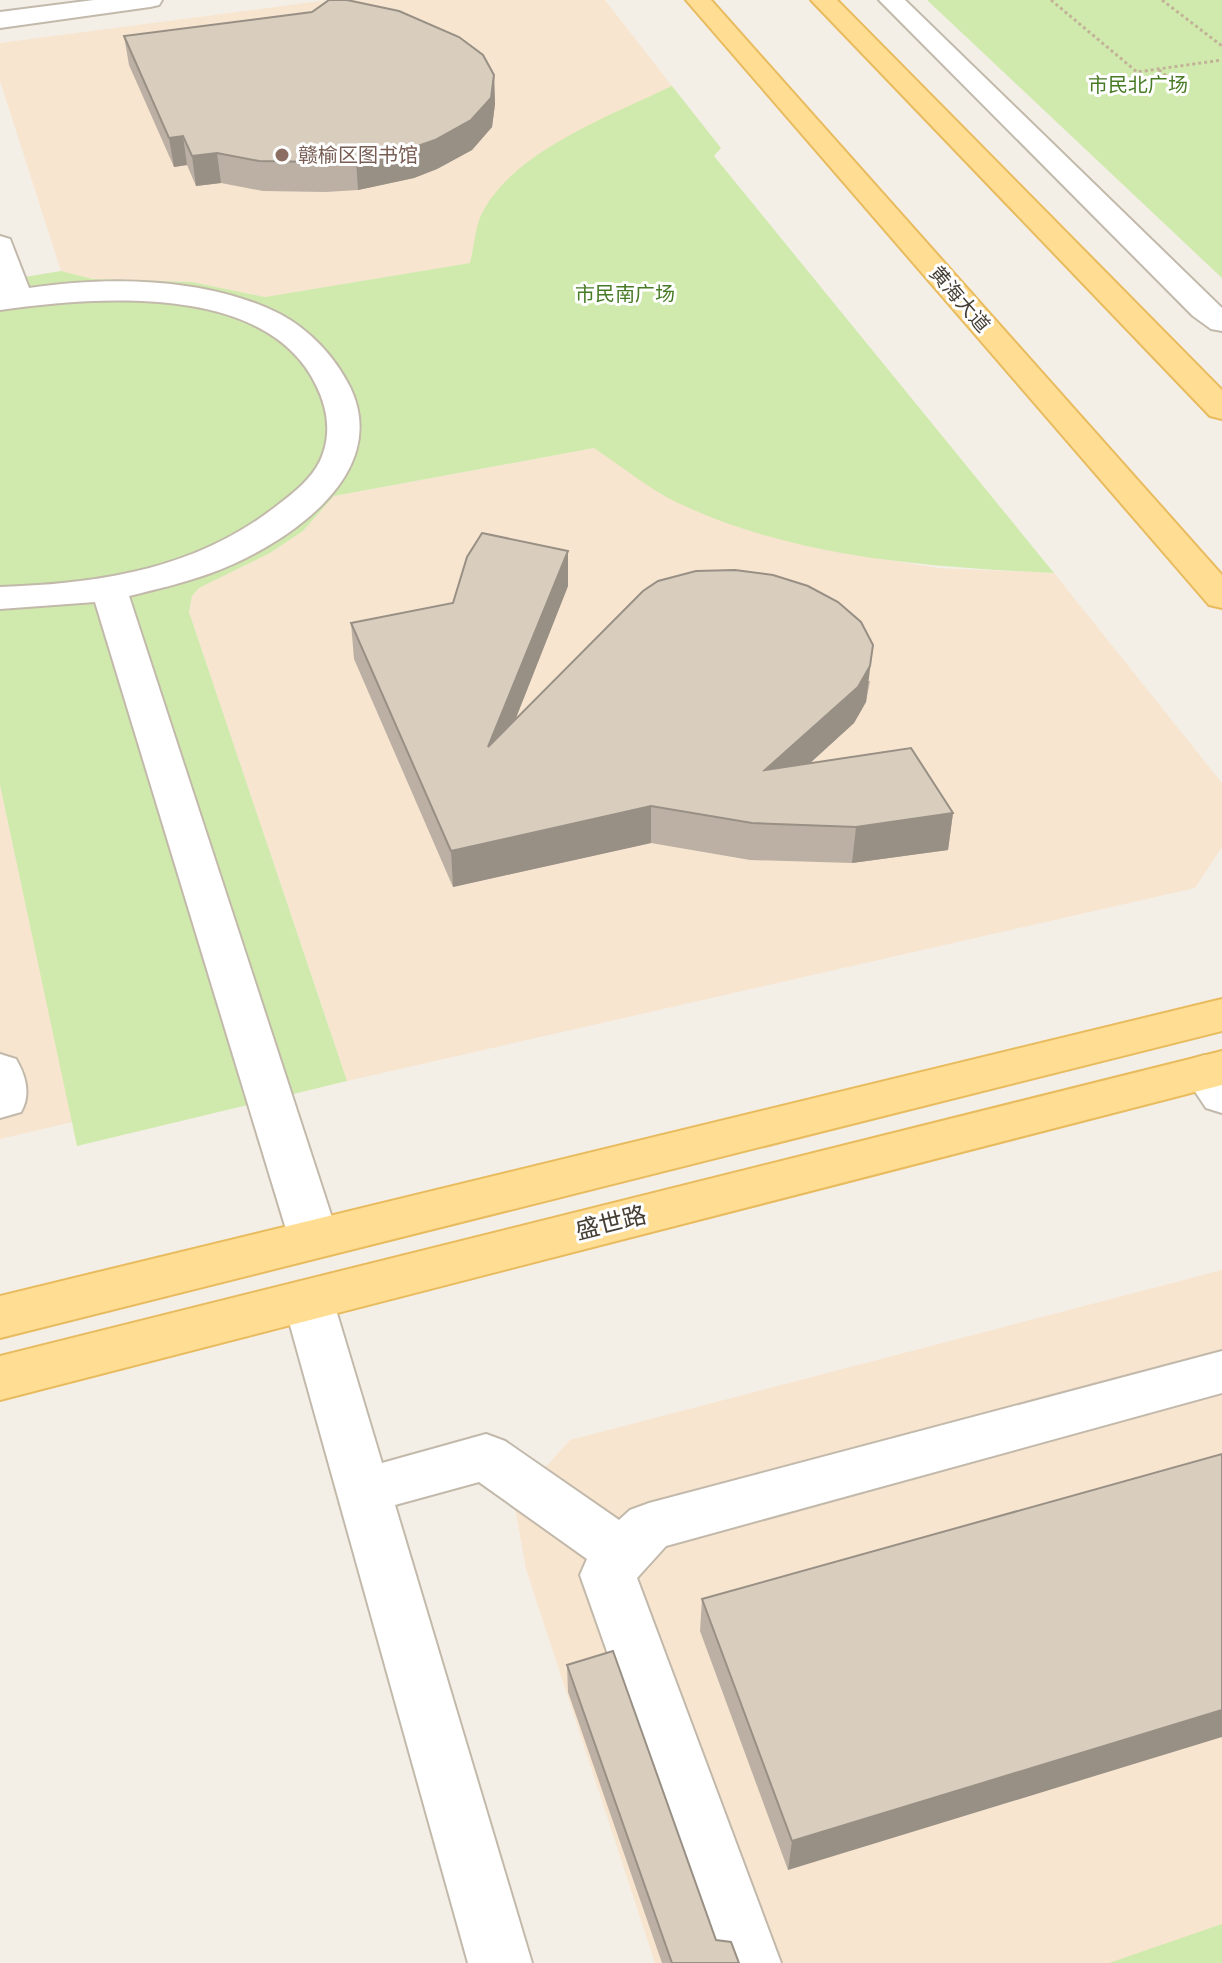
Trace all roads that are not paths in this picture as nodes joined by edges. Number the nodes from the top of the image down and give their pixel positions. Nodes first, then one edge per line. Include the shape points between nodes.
1 (54, 0) edge
2 (150, 0) edge
3 (698, 0) edge
4 (823, 0) edge
5 (891, 0) edge
6 (0, 7) edge
7 (0, 20) edge
8 (0, 245) edge
9 (8, 300) edge
10 (1222, 322) edge
11 (1222, 409) edge
12 (109, 589) junction
13 (1222, 597) edge
14 (0, 598) edge
15 (1210, 1014) edge
16 (0, 1071) edge
17 (1217, 1075) edge
18 (0, 1101) edge
19 (314, 1239) junction
20 (308, 1300) junction
21 (0, 1317) edge
22 (1222, 1372) edge
23 (0, 1378) edge
24 (363, 1491) junction
25 (622, 1553) junction
26 (500, 1963) edge
27 (749, 1963) edge

1 - 6 street
2 - 7 street
3 - 13 main road, 黄海大道
4 - 11 main road
5 - 10 street
8 - 9 street
9 - 12 street via 67,292 145,292 244,311 295,336 319,359 346,411 342,449 332,470 294,511 237,548 163,577
12 - 14 street
12 - 19 street
15 - 19 main road
16 - 18 street via 5,1100
17 - 20 main road, 盛世路
19 - 21 main road
20 - 23 main road, 盛世路
20 - 24 street
22 - 25 street via 649,1527
24 - 25 street via 486,1457
24 - 26 street
25 - 27 street via 608,1575

